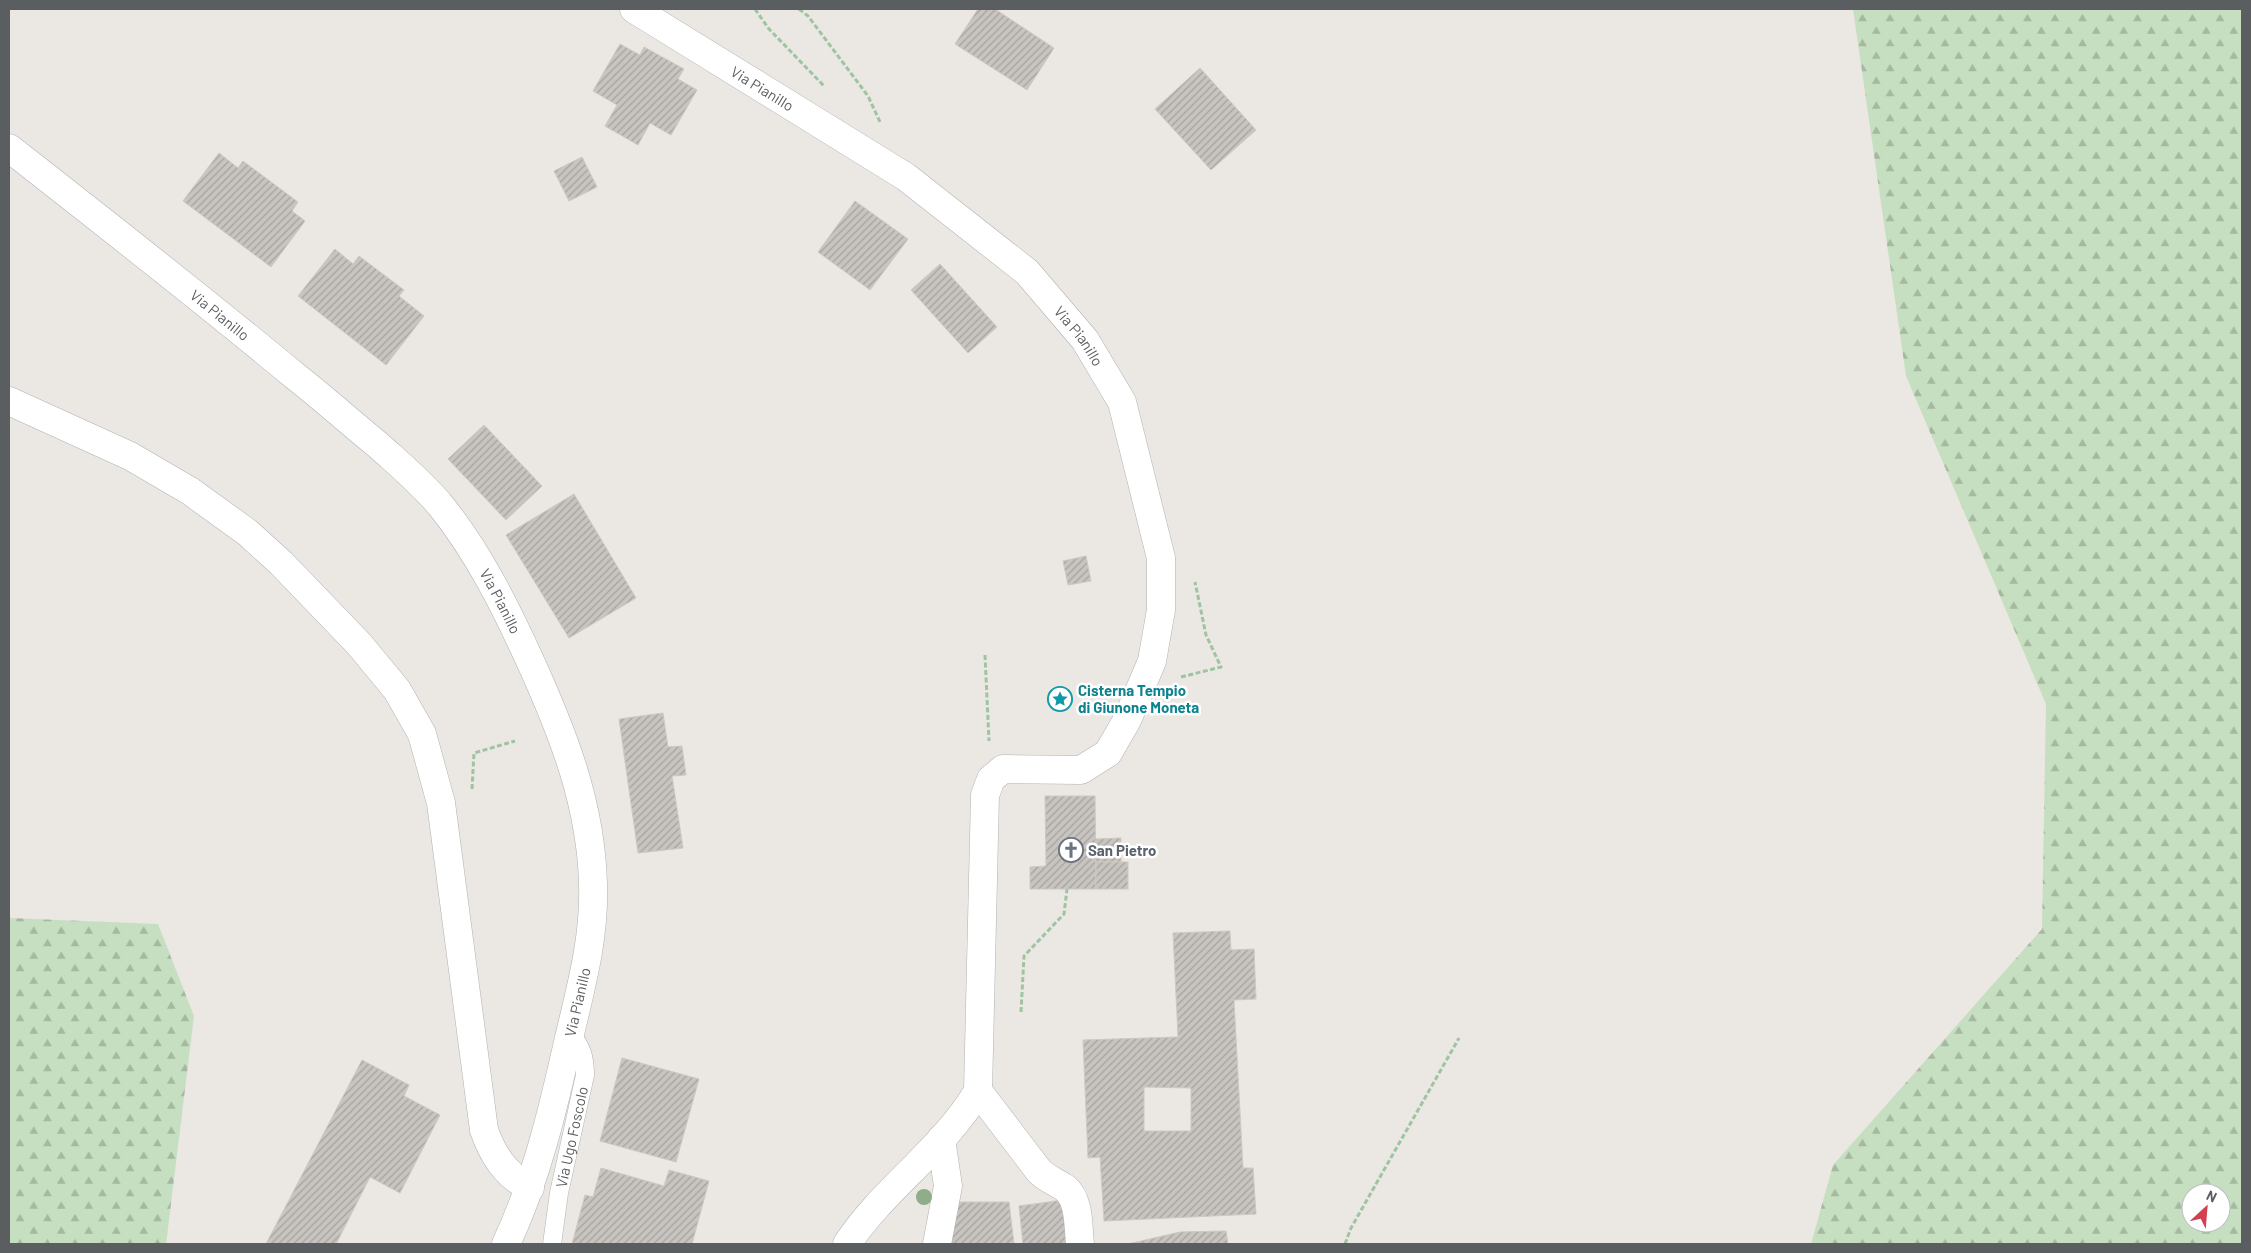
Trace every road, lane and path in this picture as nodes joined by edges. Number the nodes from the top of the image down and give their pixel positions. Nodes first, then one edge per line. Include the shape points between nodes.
1 (634, 9) edge
2 (755, 9) edge
3 (798, 9) edge
4 (827, 90) dead end
5 (881, 123) dead end
6 (9, 148) edge
7 (9, 401) edge
8 (1194, 579) dead end
9 (985, 656) dead end
10 (1174, 679) dead end
11 (515, 741) dead end
12 (997, 774) junction
13 (472, 797) dead end
14 (1067, 889) dead end
15 (1021, 1012) dead end
16 (570, 1033) junction
17 (1459, 1038) dead end
18 (978, 1090) junction
19 (941, 1139) junction
20 (530, 1188) junction
21 (506, 1244) edge
22 (552, 1244) edge
23 (847, 1244) edge
24 (937, 1244) edge
25 (1080, 1244) edge
26 (1344, 1244) edge

1 - 12 street, Via Pianillo via 906,177 1027,272 1085,340 1122,402 1161,558 1161,610 1152,661 1127,720 1108,753 1081,770
2 - 4 path via 769,29
3 - 5 path via 808,16 868,96
6 - 16 street, Via Pianillo via 180,281 357,426 429,493 472,550 518,633 553,712 584,808 592,864 593,906 587,962
7 - 20 street via 130,456 190,491 248,533 346,631 397,690 422,734 441,803 484,1130 495,1157 513,1178
8 - 10 path via 1206,635 1221,667
9 - 12 path
11 - 13 path via 474,753
12 - 18 street via 985,795
14 - 15 path via 1064,914 1024,956
16 - 20 street, Via Pianillo
16 - 22 lane, Via Ugo Foscolo via 582,1049 585,1075 556,1209
17 - 26 path
18 - 19 street
18 - 25 street via 1039,1171 1072,1196
19 - 23 street via 871,1211
19 - 24 street via 948,1186
20 - 21 street, Via Pianillo

